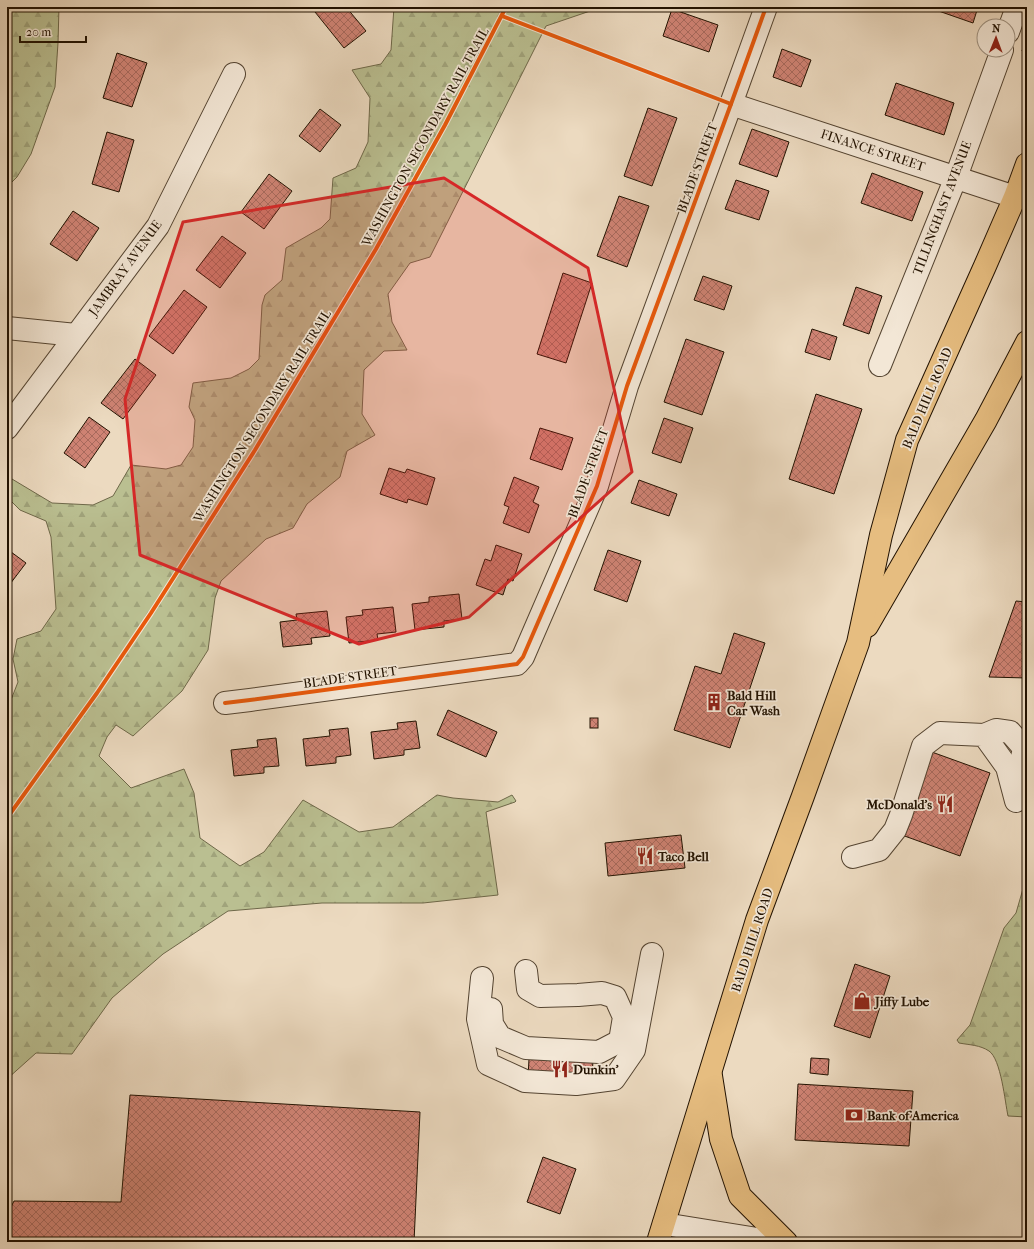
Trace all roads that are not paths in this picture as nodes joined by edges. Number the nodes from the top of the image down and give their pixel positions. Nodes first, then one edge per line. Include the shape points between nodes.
1 (766, 7) edge
2 (1017, 7) edge
3 (1013, 18) edge
4 (999, 58) edge
5 (234, 74) dead end
6 (731, 104) junction
7 (1027, 164) edge
8 (956, 177) junction
9 (1015, 197) junction
10 (7, 328) edge
11 (76, 335) junction
12 (1027, 342) edge
13 (880, 365) dead end
14 (7, 428) edge
15 (858, 643) junction
16 (225, 703) dead end
17 (1016, 801) dead end
18 (853, 857) dead end
19 (652, 954) dead end
20 (526, 971) dead end
21 (482, 978) dead end
22 (491, 1009) dead end
23 (710, 1072) junction
24 (661, 1233) edge
25 (776, 1242) edge
26 (786, 1242) edge

1 - 6 street, BLADE STREET
2 - 3 street
4 - 8 street, TILLINGHAST AVENUE
5 - 11 street, JAMBRAY AVENUE via 158,226
6 - 8 street, FINANCE STREET
6 - 16 street, BLADE STREET via 628,386 597,486 523,657 517,664
7 - 9 main road, BALD HILL ROAD
8 - 9 street, FINANCE STREET
8 - 13 street, TILLINGHAST AVENUE
9 - 15 main road, BALD HILL ROAD via 907,440 881,535
10 - 11 street
11 - 14 street, JAMBRAY AVENUE
12 - 15 main road, BALD HILL ROAD via 986,420
15 - 23 main road, BALD HILL ROAD via 757,920
17 - 18 street via 1007,767 984,735 940,733 923,746 895,830 879,850
19 - 21 street via 634,1050 614,1079 576,1084 525,1081 488,1064 478,1019
20 - 22 street via 528,989 540,996 602,993 615,997 624,1017 620,1041 599,1052 526,1048 500,1037 492,1024
23 - 24 main road, BALD HILL ROAD
23 - 26 main road via 721,1139 740,1196
24 - 25 street

